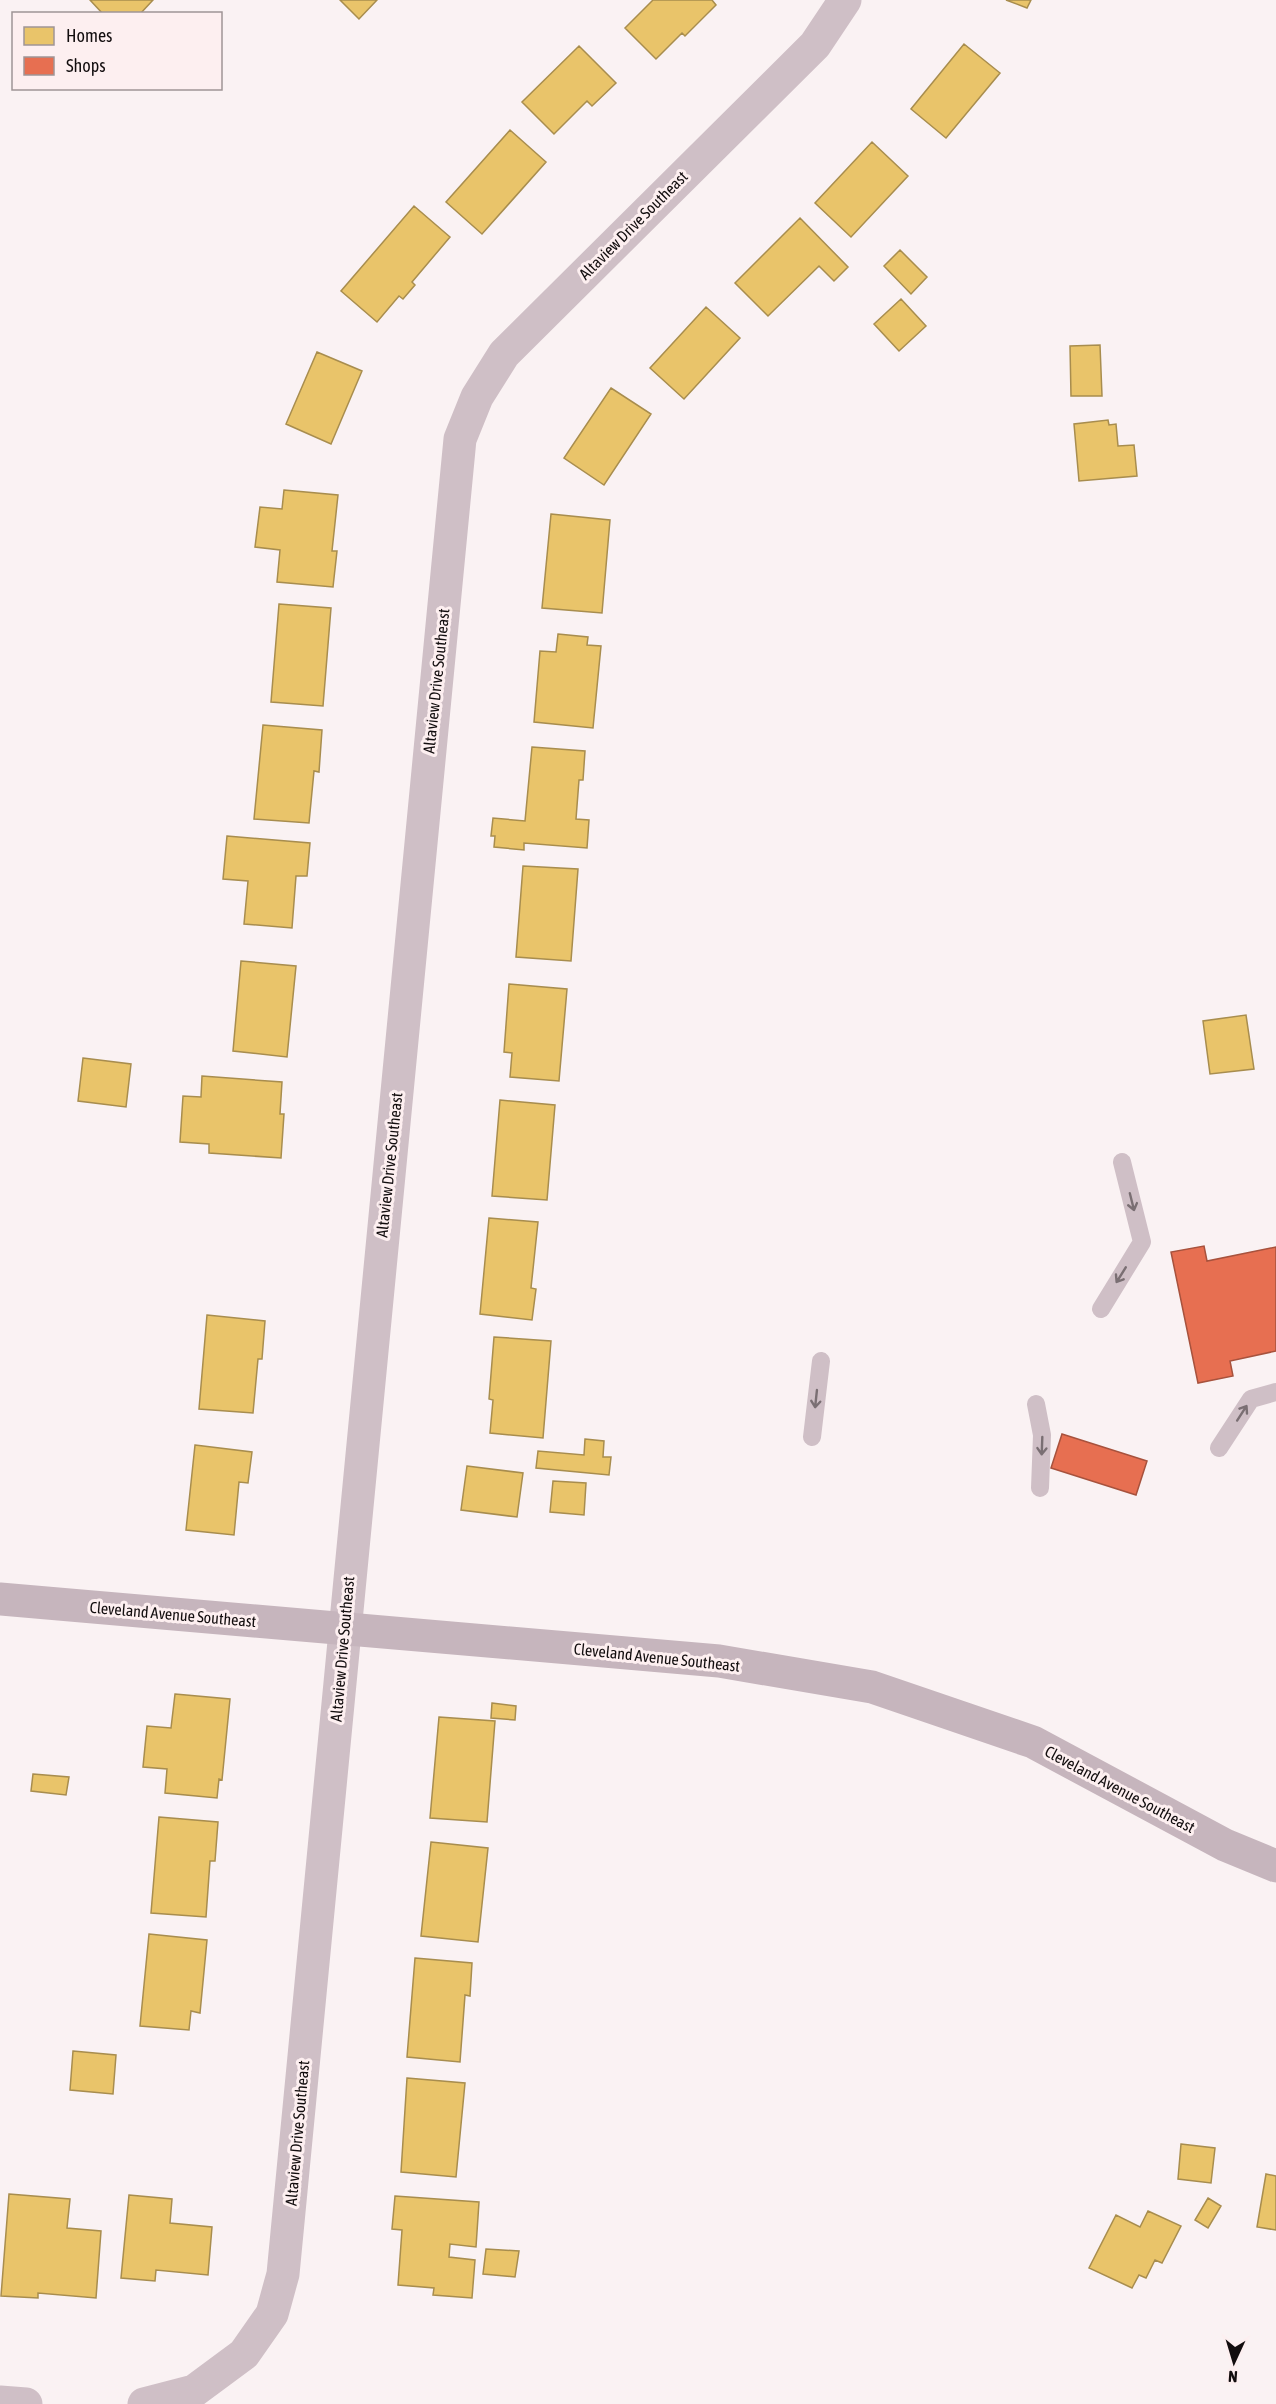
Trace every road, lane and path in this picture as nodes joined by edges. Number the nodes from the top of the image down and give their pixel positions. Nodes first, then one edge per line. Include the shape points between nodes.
1 (845, 0) edge
2 (1122, 1162) dead end
3 (1101, 1309) dead end
4 (821, 1361) dead end
5 (1276, 1392) edge
6 (1036, 1404) dead end
7 (812, 1437) dead end
8 (1219, 1448) dead end
9 (1040, 1488) dead end
10 (0, 1599) edge
11 (344, 1629) junction
12 (1276, 1866) edge
13 (0, 2402) edge
14 (26, 2404) edge
15 (144, 2404) edge

1 - 11 street, Altaview Drive Southeast via 814,45 504,354 477,397 460,439
2 -> 3 lane via 1142,1242
4 -> 7 lane
8 -> 5 lane via 1251,1399
6 -> 9 lane via 1042,1436
10 - 11 main road, Cleveland Avenue Southeast
11 - 12 main road, Cleveland Avenue Southeast via 719,1661 872,1687 1033,1742 1225,1845
11 - 15 street, Altaview Drive Southeast via 283,2274 272,2313 244,2354 194,2391
13 - 14 street

